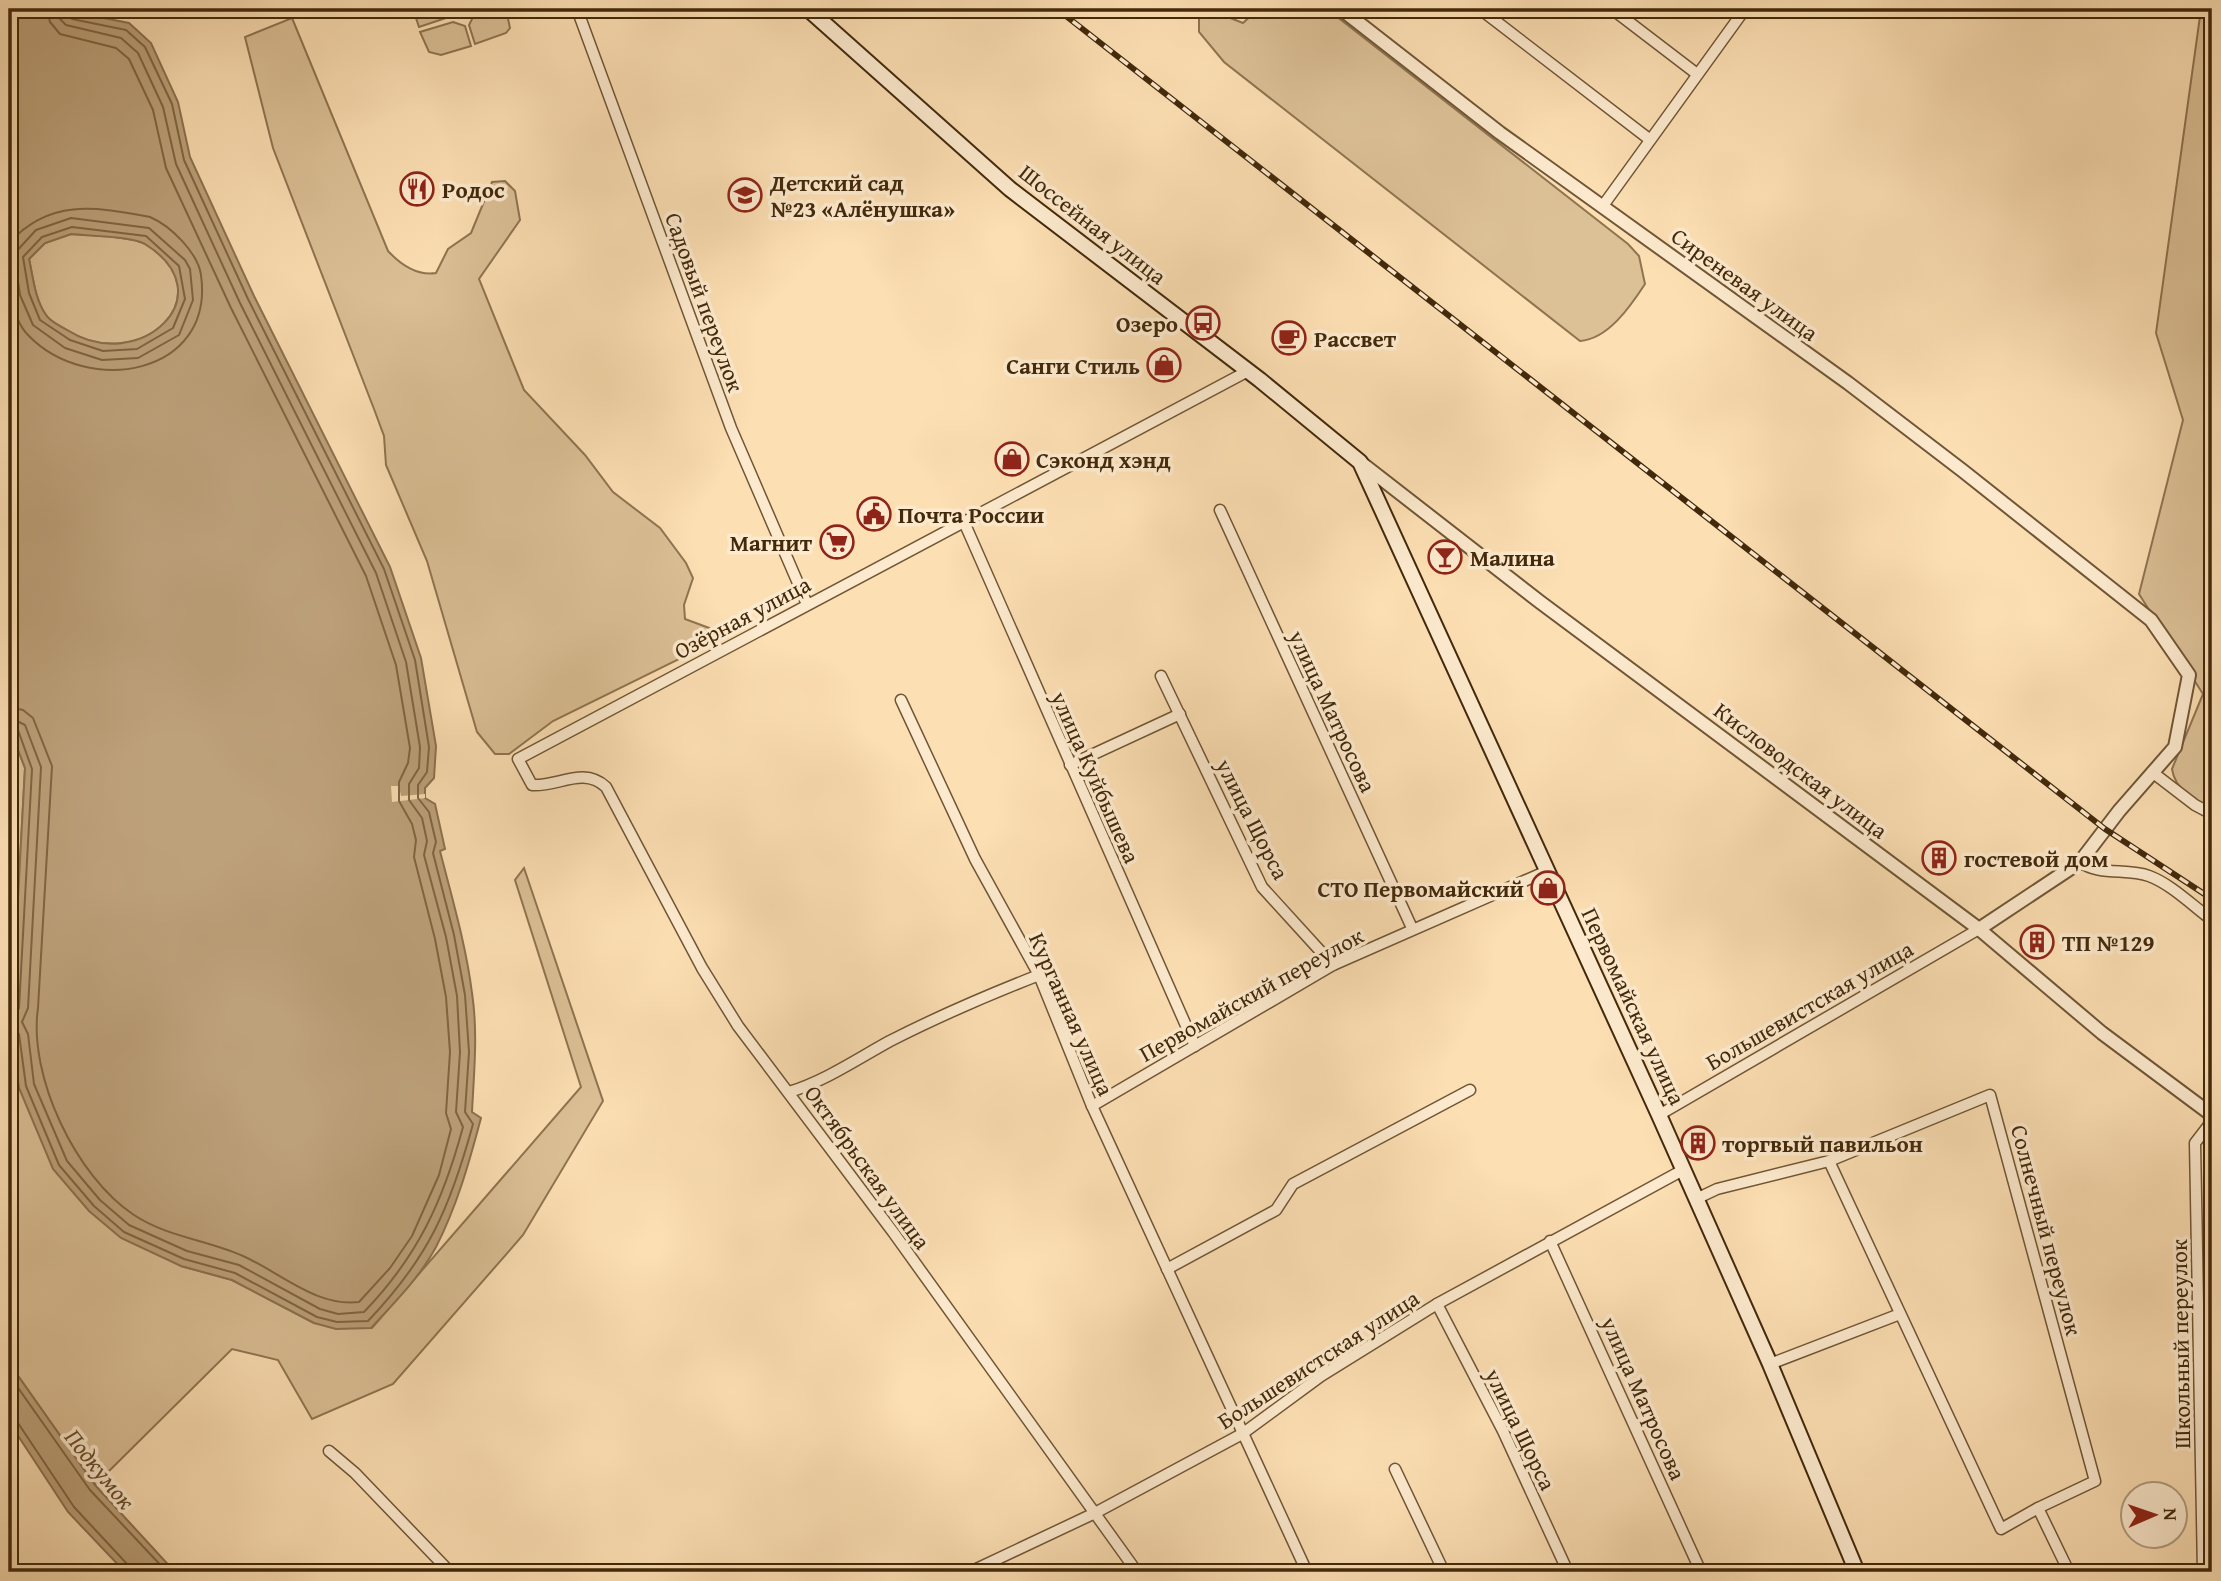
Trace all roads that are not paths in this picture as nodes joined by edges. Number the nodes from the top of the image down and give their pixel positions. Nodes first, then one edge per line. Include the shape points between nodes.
1 (578, 9) edge
2 (808, 9) edge
3 (1341, 9) edge
4 (1480, 9) edge
5 (1612, 9) edge
6 (1745, 9) edge
7 (1356, 13) edge
8 (1697, 74) junction
9 (1649, 139) junction
10 (1602, 206) junction
11 (1248, 371) junction
12 (1360, 462) junction
13 (1220, 510) dead end
14 (964, 522) junction
15 (807, 604) junction
16 (1161, 676) dead end
17 (901, 700) dead end
18 (1180, 714) junction
19 (1070, 765) junction
20 (2152, 772) junction
21 (588, 777) joint
22 (2212, 814) edge
23 (2080, 862) junction
24 (1547, 871) junction
25 (2212, 920) edge
26 (1412, 928) junction
27 (1979, 929) junction
28 (1333, 965) junction
29 (1039, 975) junction
30 (1195, 1046) junction
31 (1470, 1090) dead end
32 (789, 1092) junction
33 (1092, 1106) junction
34 (1659, 1115) junction
35 (2212, 1115) edge
36 (2212, 1121) edge
37 (1829, 1161) junction
38 (1683, 1170) junction
39 (1696, 1199) junction
40 (1550, 1241) junction
41 (1167, 1269) junction
42 (1437, 1304) junction
43 (1900, 1314) junction
44 (1770, 1364) junction
45 (1242, 1434) junction
46 (329, 1451) dead end
47 (1395, 1469) dead end
48 (2038, 1508) junction
49 (1095, 1513) junction
50 (450, 1572) edge
51 (970, 1572) edge
52 (1137, 1572) edge
53 (1307, 1572) edge
54 (1444, 1572) edge
55 (1568, 1572) edge
56 (1701, 1572) edge
57 (1857, 1572) edge
58 (2069, 1572) edge
59 (2203, 1572) edge

1 - 15 street, Садовый переулок via 731,428
2 - 11 main road, Шоссейная улица via 1010,189
3 - 7 street, Сиреневая улица
4 - 9 street
5 - 8 street
6 - 8 street
7 - 10 street, Сиреневая улица via 1500,134
8 - 9 street
9 - 10 street
10 - 20 street, Сиреневая улица via 1848,383 2151,620 2189,675 2175,747
11 - 12 main road, Шоссейная улица
11 - 14 street, Озёрная улица
12 - 24 main road, Первомайская улица
12 - 27 street, Кисловодская улица
13 - 26 street, улица Матросова
14 - 15 street, Озёрная улица
14 - 19 street, улица Куйбышева
15 - 21 street, Озёрная улица via 518,760 532,785
16 - 18 street, улица Щорса
17 - 29 street, Курганная улица via 975,859
18 - 19 street
18 - 28 street, улица Щорса via 1262,887
19 - 30 street, улица Куйбышева
20 - 22 street
20 - 23 street, Сиреневая улица
21 - 32 street, Октябрьская улица via 598,779 614,798 702,968 738,1026
23 - 25 street via 2090,869 2151,877
23 - 27 street, Сиреневая улица
24 - 26 street, Первомайский переулок
24 - 34 main road, Первомайская улица
26 - 28 street, Первомайский переулок
27 - 34 street, Большевистская улица
27 - 35 street, Кисловодская улица via 2102,1033
28 - 30 street, Первомайский переулок
29 - 32 street via 955,1008 815,1084
29 - 33 street, Курганная улица
30 - 33 street, Первомайский переулок
31 - 41 street via 1293,1184 1276,1210
32 - 49 street, Октябрьская улица
33 - 41 street, Курганная улица
34 - 38 main road, Первомайская улица
36 - 59 street, Школьный переулок via 2195,1143
37 - 39 street, Солнечный переулок via 1717,1189
37 - 43 street, Солнечный переулок
37 - 48 street, Солнечный переулок via 1990,1096 2095,1481
38 - 39 main road, Первомайская улица
38 - 40 street, Большевистская улица
39 - 44 main road, Первомайская улица
40 - 42 street, Большевистская улица
40 - 56 street, улица Матросова
41 - 45 street, Курганная улица
42 - 45 street, Большевистская улица via 1321,1376
42 - 55 street, улица Щорса via 1503,1431
43 - 44 street
43 - 48 street, Солнечный переулок via 2001,1529
44 - 57 main road, Первомайская улица
45 - 49 street, Большевистская улица
45 - 53 street, Курганная улица
46 - 50 street
47 - 54 street
48 - 58 street
49 - 51 street, Большевистская улица
49 - 52 street, Октябрьская улица

